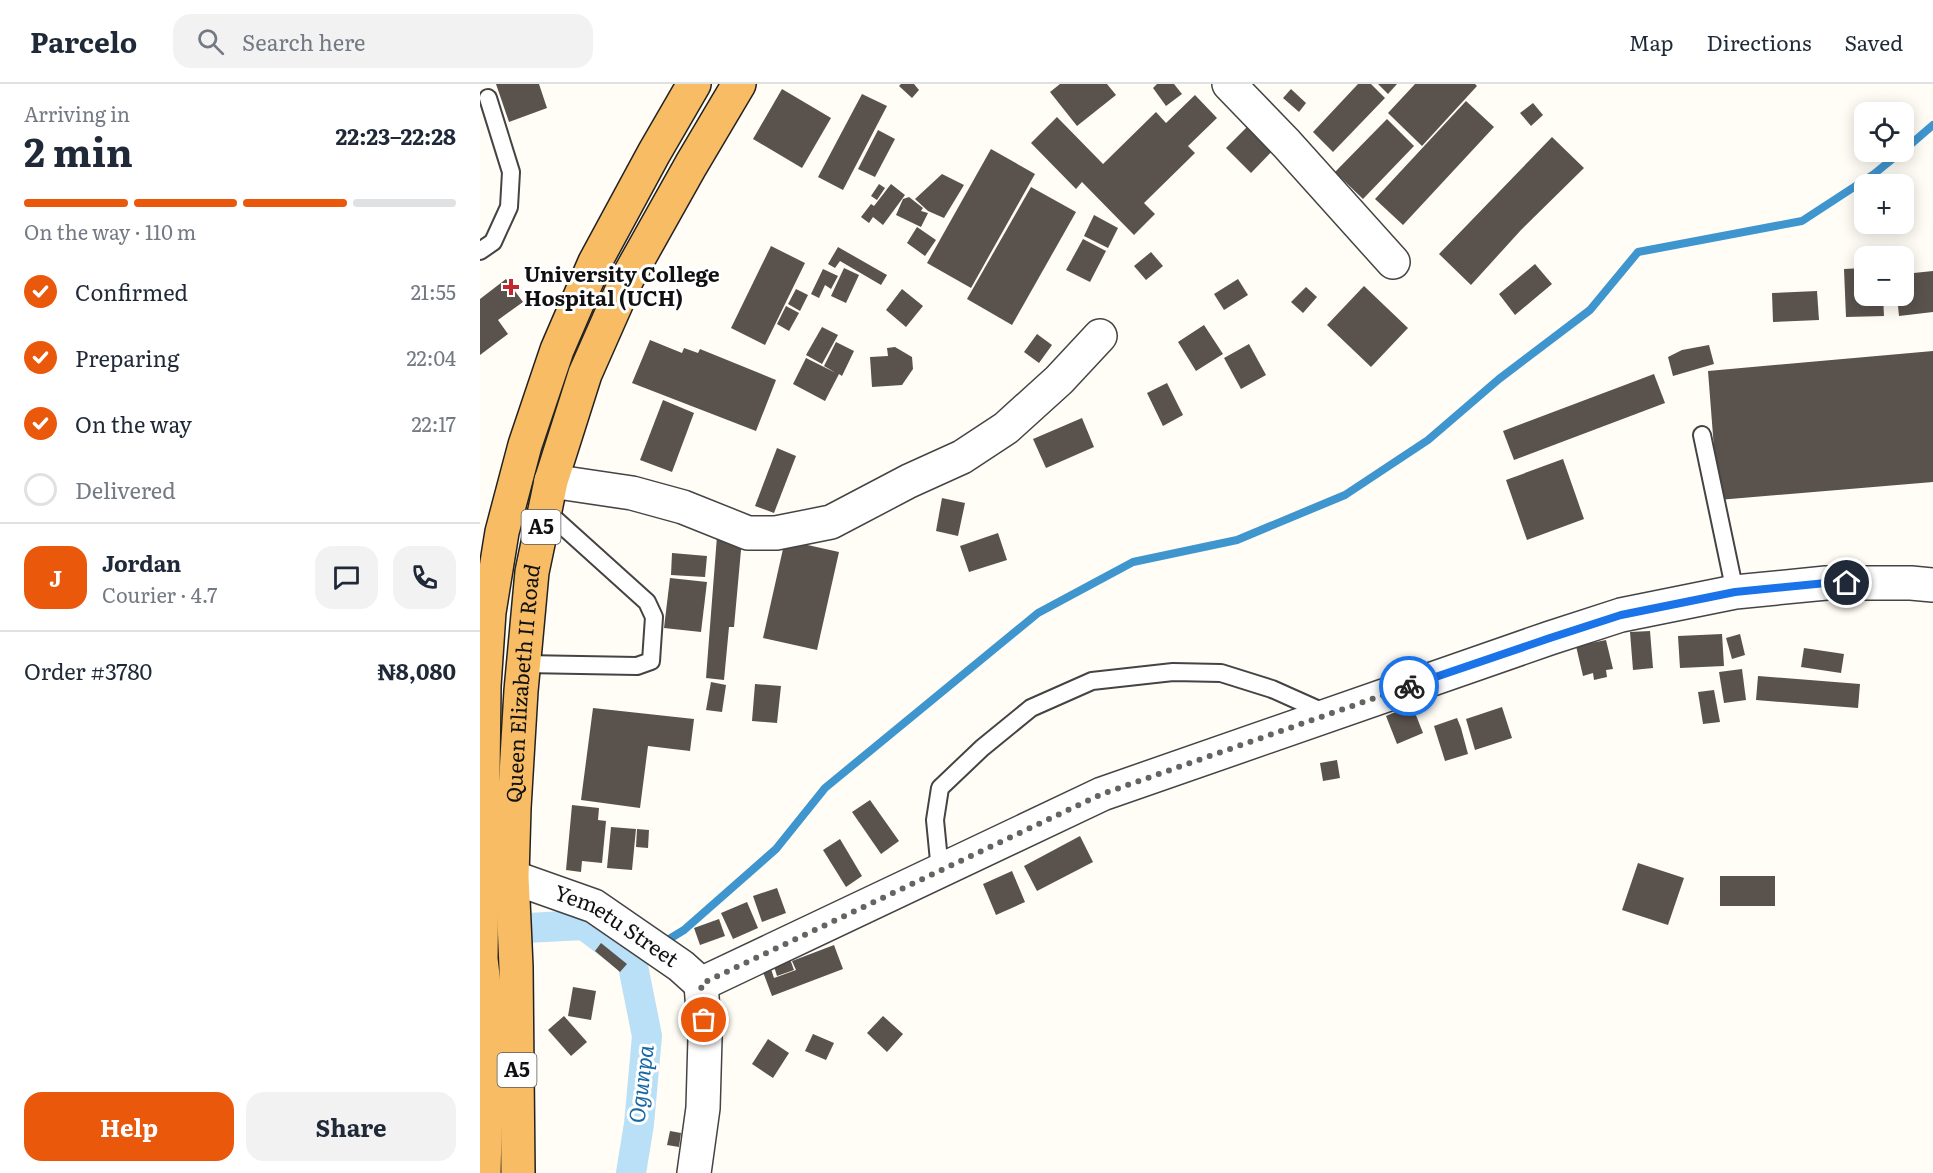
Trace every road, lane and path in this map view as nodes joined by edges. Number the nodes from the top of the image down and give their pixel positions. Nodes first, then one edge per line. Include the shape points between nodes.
1 (694, 84) edge
2 (740, 84) edge
3 (1229, 84) edge
4 (488, 98) dead end
5 (480, 251) edge
6 (1393, 262) dead end
7 (1100, 336) dead end
8 (1702, 435) dead end
9 (548, 496) junction
10 (502, 532) junction
11 (480, 569) edge
12 (1933, 585) edge
13 (1735, 592) junction
14 (524, 664) junction
15 (1329, 714) junction
16 (481, 819) edge
17 (940, 871) junction
18 (512, 877) junction
19 (481, 908) edge
20 (481, 959) edge
21 (691, 975) junction
22 (484, 1020) edge
23 (484, 1173) edge
24 (518, 1173) edge
25 (694, 1173) edge

1 - 10 highway, Queen Elizabeth II Road / A5 via 595,262 557,350 525,445
2 - 9 highway, Queen Elizabeth II Road / A5 via 627,279 585,374
3 - 6 street
4 - 5 lane via 511,172 509,207 494,242
7 - 9 street via 1006,428 962,458 831,522 776,533 748,533 683,507 632,493
8 - 13 lane
9 - 14 highway, Queen Elizabeth II Road / A5 via 532,572
9 - 14 lane via 647,602 654,617 651,661 637,666
10 - 11 highway
10 - 16 highway, Queen Elizabeth II Road / A5 via 485,659
12 - 13 street via 1826,583
13 - 15 street via 1621,615
14 - 18 highway, Queen Elizabeth II Road / A5
15 - 17 street via 1102,794
15 - 17 lane via 1272,689 1221,673 1173,672 1092,681 1031,708 940,788 935,820
16 - 19 highway, Queen Elizabeth II Road / A5
17 - 21 street
18 - 21 street, Yemetu Street via 594,906
18 - 24 highway, Queen Elizabeth II Road / A5
19 - 20 highway, Queen Elizabeth II Road / A5
20 - 22 highway, A5
21 - 25 street via 705,1038 703,1108
22 - 23 highway, A5

